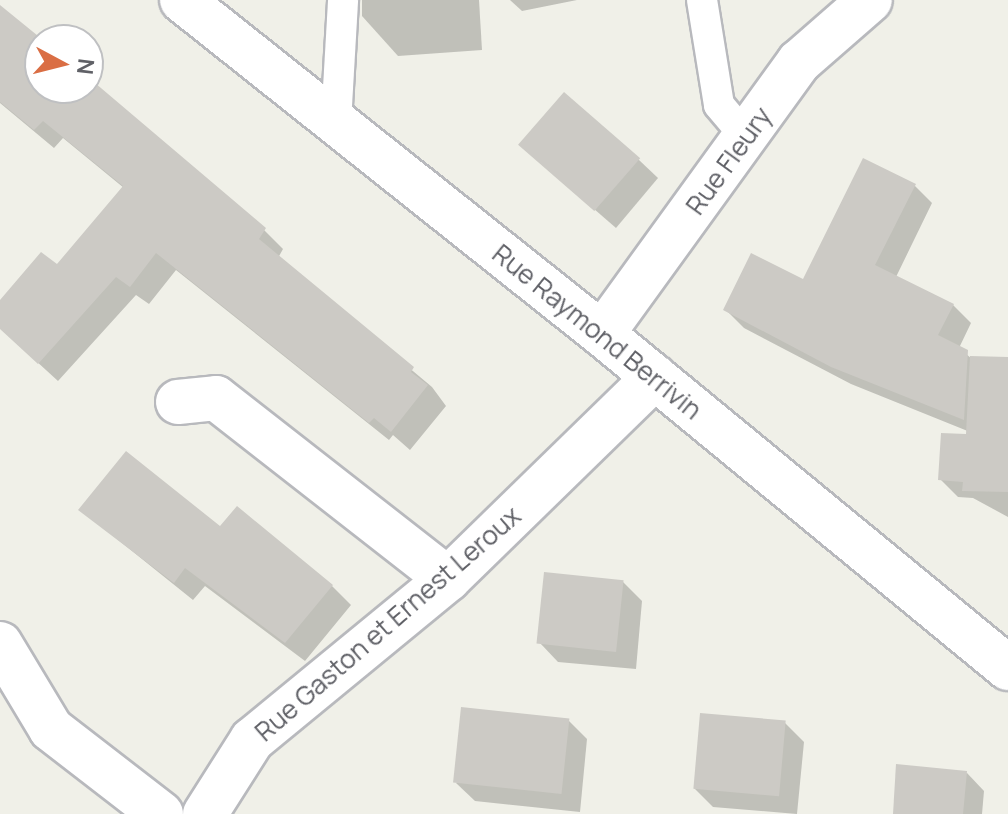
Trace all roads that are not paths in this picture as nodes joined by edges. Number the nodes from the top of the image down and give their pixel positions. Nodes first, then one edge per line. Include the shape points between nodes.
1 (182, 0) edge
2 (343, 0) edge
3 (702, 0) edge
4 (870, 0) edge
5 (336, 123) junction
6 (746, 137) junction
7 (602, 334) junction
8 (655, 377) junction
9 (178, 402) dead end
10 (448, 579) junction
11 (0, 644) edge
12 (1008, 668) edge
13 (161, 814) edge
14 (205, 814) edge

1 - 5 street, Rue Raymond Berrivin
2 - 5 lane
3 - 6 lane via 719,105
4 - 6 street, Rue Fleury via 799,62
5 - 7 street, Rue Raymond Berrivin
6 - 7 street, Rue Fleury
7 - 8 street, Rue Raymond Berrivin
8 - 10 street, Rue Gaston et Ernest Leroux
8 - 12 street, Rue Raymond Berrivin
9 - 10 street via 216,398
10 - 14 street, Rue Gaston et Ernest Leroux via 252,740
11 - 13 street via 51,729

